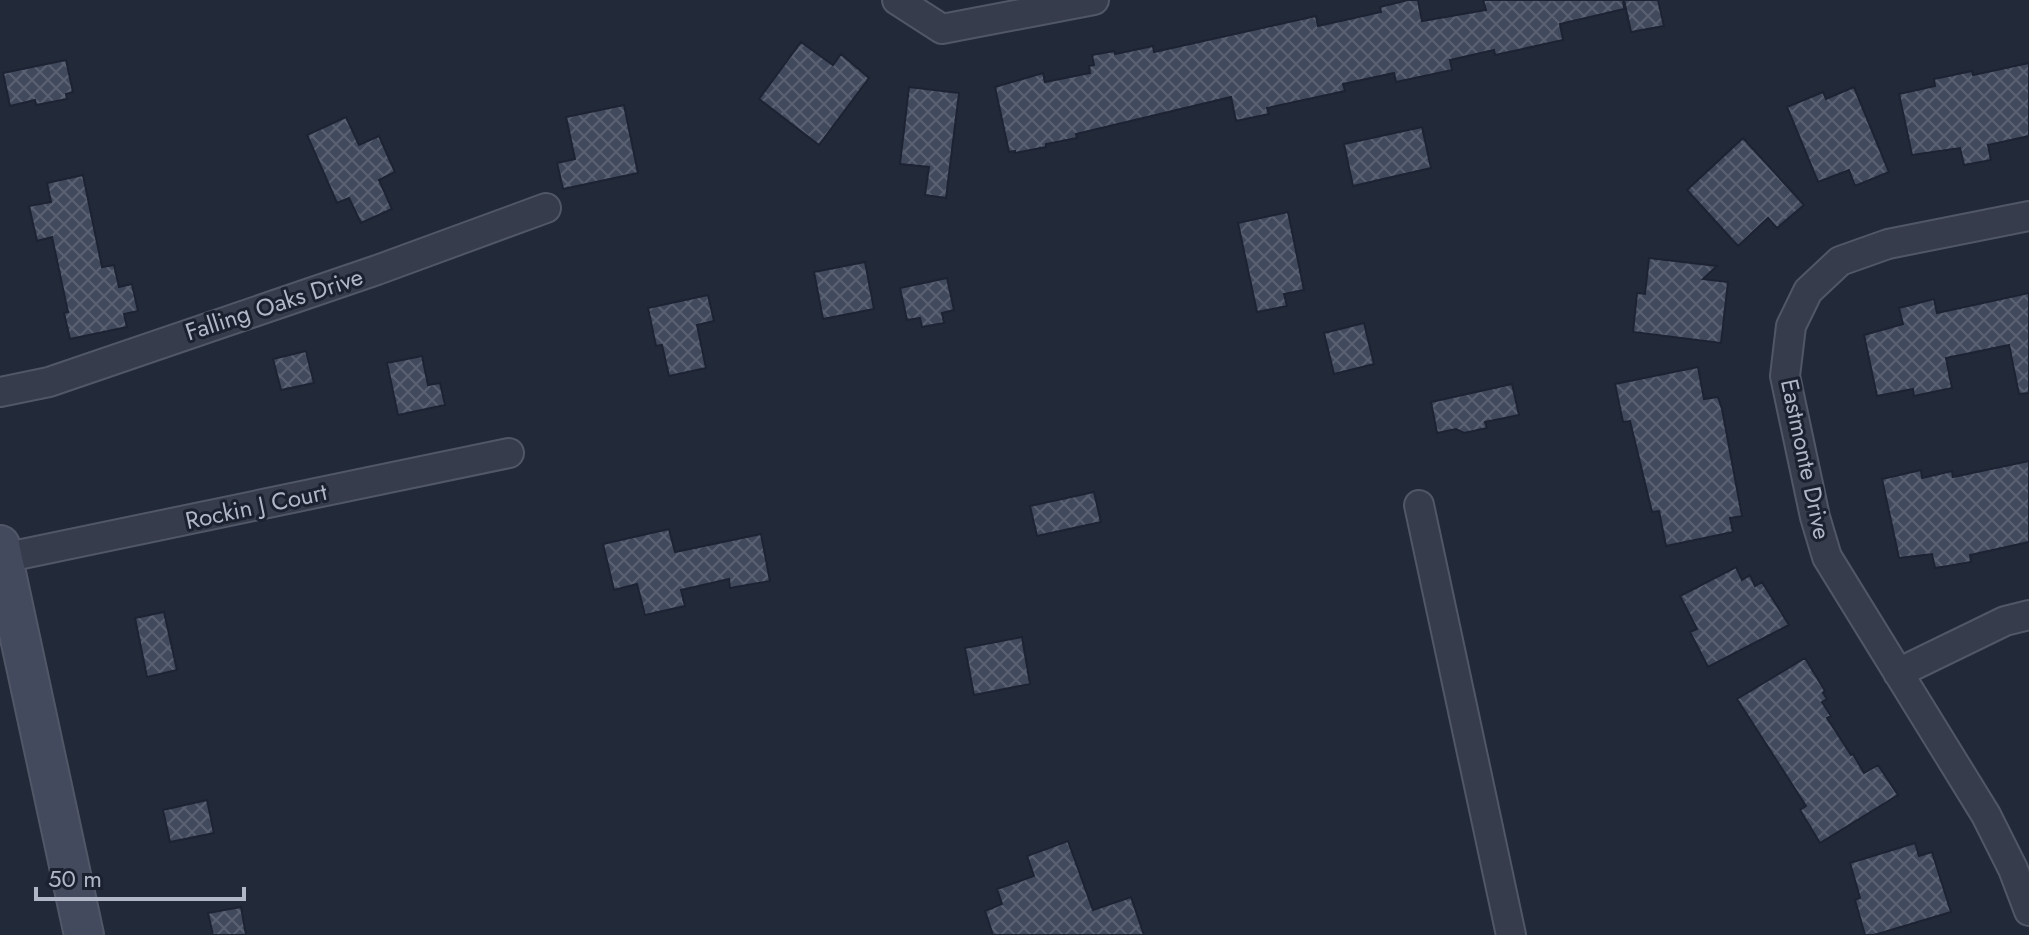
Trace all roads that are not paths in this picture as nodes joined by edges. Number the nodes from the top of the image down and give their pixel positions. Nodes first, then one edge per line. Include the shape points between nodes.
1 (897, 0) edge
2 (1094, 0) edge
3 (546, 208) dead end
4 (2029, 216) edge
5 (0, 392) edge
6 (509, 453) dead end
7 (1419, 505) dead end
8 (1, 552) edge
9 (2029, 615) edge
10 (1898, 673) junction
11 (2029, 911) edge
12 (84, 935) edge
13 (1511, 935) edge

1 - 2 street via 942,29
3 - 5 street, Falling Oaks Drive via 49,382
4 - 10 street, Eastmonte Drive via 1888,244 1840,261 1808,291 1791,326 1785,376 1827,557
6 - 8 street, Rockin J Court
7 - 13 street
8 - 12 street
9 - 10 street via 2005,621
10 - 11 street, Eastmonte Drive via 1986,815

